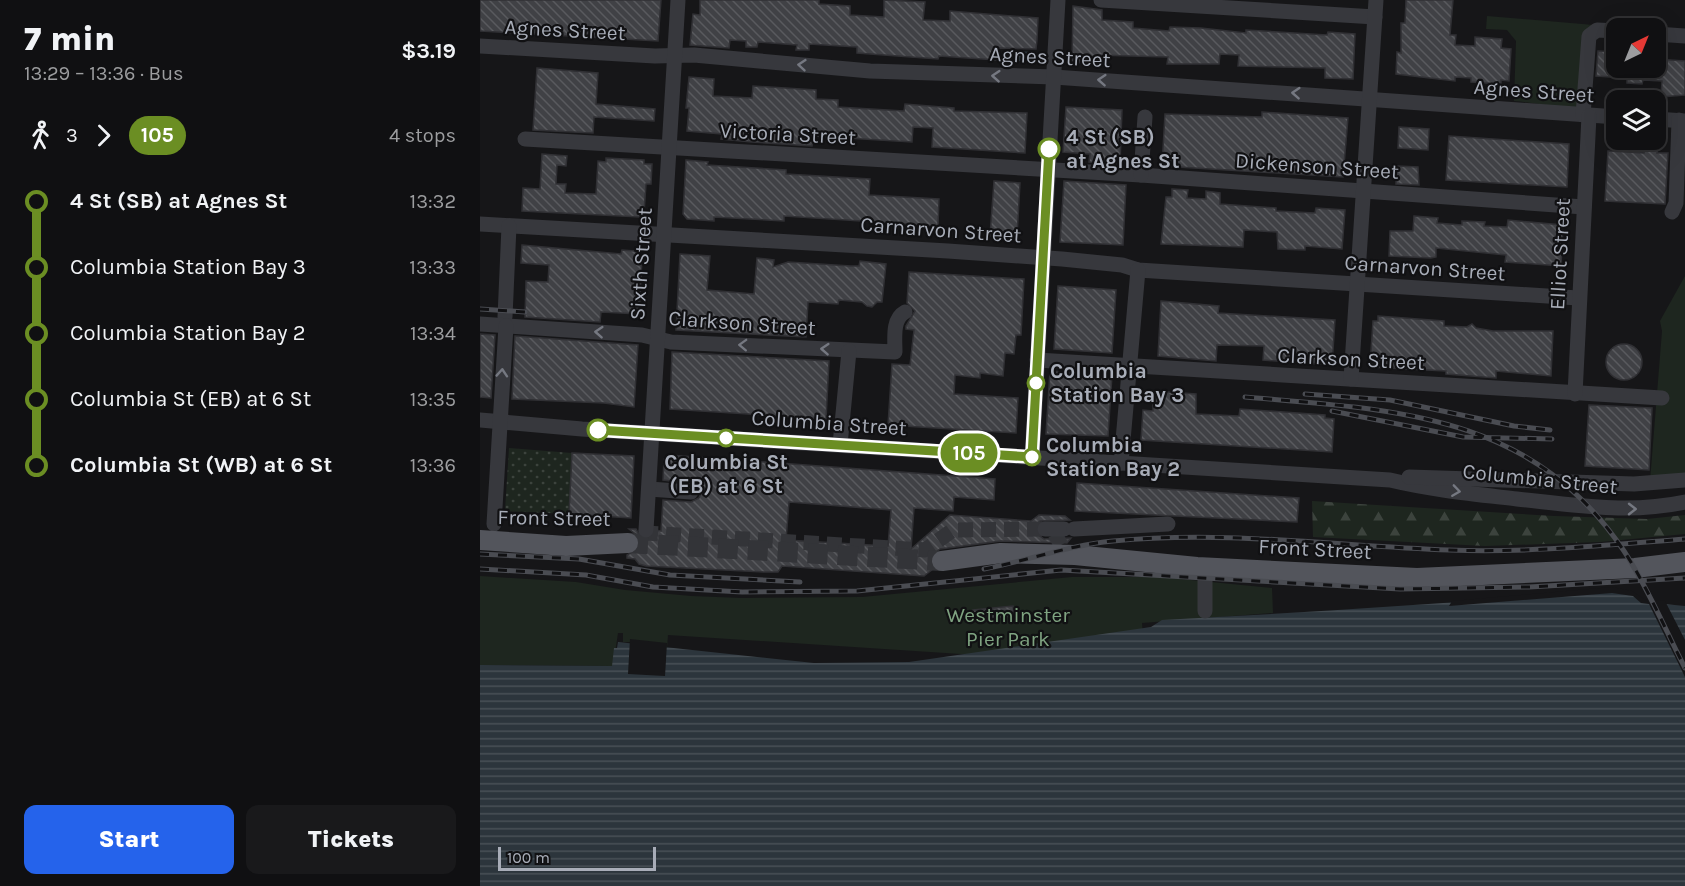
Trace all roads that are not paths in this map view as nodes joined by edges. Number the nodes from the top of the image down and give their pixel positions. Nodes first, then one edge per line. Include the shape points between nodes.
1 (678, 0) edge
2 (1058, 0) edge
3 (1101, 0) edge
4 (1376, 0) edge
5 (1375, 17) junction
6 (1606, 30) edge
7 (1666, 35) edge
8 (1685, 36) edge
9 (480, 46) edge
10 (675, 56) junction
11 (1054, 77) junction
12 (1370, 100) junction
13 (1586, 115) junction
14 (1606, 116) edge
15 (1145, 117) dead end
16 (1666, 120) edge
17 (1682, 121) edge
18 (525, 139) dead end
19 (669, 149) junction
20 (1048, 170) junction
21 (1141, 175) junction
22 (1363, 189) junction
23 (1584, 207) junction
24 (1672, 212) dead end
25 (480, 224) edge
26 (509, 226) junction
27 (664, 233) junction
28 (1043, 258) junction
29 (1138, 270) junction
30 (1357, 284) junction
31 (1578, 298) junction
32 (905, 312) dead end
33 (505, 321) junction
34 (480, 324) edge
35 (657, 338) junction
36 (849, 351) junction
37 (1037, 360) junction
38 (1131, 367) junction
39 (1352, 379) junction
40 (1575, 394) junction
41 (1662, 398) dead end
42 (480, 420) edge
43 (500, 421) junction
44 (652, 433) junction
45 (840, 445) junction
46 (1032, 457) junction
47 (1120, 463) junction
48 (1390, 480) junction
49 (1685, 480) edge
50 (1606, 483) junction
51 (644, 488) junction
52 (691, 492) dead end
53 (1685, 502) edge
54 (1579, 506) junction
55 (494, 524) dead end
56 (1168, 524) dead end
57 (646, 530) dead end
58 (1060, 536) junction
59 (480, 540) edge
60 (628, 543) tunnel mouth
61 (942, 561) tunnel mouth
62 (1685, 562) edge
63 (1205, 567) junction
64 (1205, 611) dead end

1 - 10 street, Sixth Street
2 - 11 street
3 - 5 street
4 - 5 street
5 - 12 street
6 - 13 street, Elliot Street via 1596,30 1589,36
7 - 8 street
9 - 10 street, Agnes Street
11 -> 10 street, Agnes Street via 870,70
10 - 19 street, Sixth Street
12 -> 11 street, Agnes Street
11 - 20 street
12 - 13 street, Agnes Street
12 - 22 street
13 - 14 street, Agnes Street
13 - 23 street, Elliot Street
15 - 21 street
16 - 17 street
17 - 24 street
18 - 19 street, Victoria Street
19 - 20 street, Victoria Street
19 - 27 street, Sixth Street
20 - 21 street, Dickenson Street
20 - 28 street
21 - 22 street, Dickenson Street
22 - 23 street, Dickenson Street
22 - 30 street
23 - 31 street, Elliot Street
25 - 26 street, Carnarvon Street
26 - 27 street, Carnarvon Street
26 - 33 street
27 - 28 street, Carnarvon Street
27 - 35 street, Sixth Street
28 - 29 street, Carnarvon Street
28 - 37 street
29 - 30 street, Carnarvon Street
29 - 38 street
30 - 31 street, Carnarvon Street
30 - 39 street
31 - 40 street, Elliot Street
32 - 36 street, Clarkson Street via 896,323 894,352
33 - 34 street, Clarkson Street
35 -> 33 street, Clarkson Street
43 -> 33 street
36 -> 35 street, Clarkson Street via 671,342
35 - 44 street, Sixth Street
36 - 45 street
37 - 38 street, Clarkson Street
37 - 46 street
38 - 39 street, Clarkson Street
38 - 47 street
39 - 40 street, Clarkson Street
40 - 41 street, Clarkson Street
42 - 43 street, Columbia Street
43 - 44 street, Columbia Street
43 - 55 street
44 - 45 street, Columbia Street
44 - 51 street, Sixth Street
45 - 46 street, Columbia Street
46 - 47 street, Columbia Street
47 - 48 street, Columbia Street
48 - 50 street, Columbia Street via 1416,476
48 -> 54 street, Columbia Street
49 - 50 street, Columbia Street
50 - 54 street via 1605,500
51 - 52 street
51 - 57 street, Sixth Street
54 -> 53 street, Columbia Street via 1638,509
56 - 58 street
58 - 61 main road, Front Street via 1001,553
58 - 63 main road, Front Street
59 - 60 main road, Front Street via 567,546
62 - 63 main road, Front Street via 1635,568 1417,578
63 - 64 street

